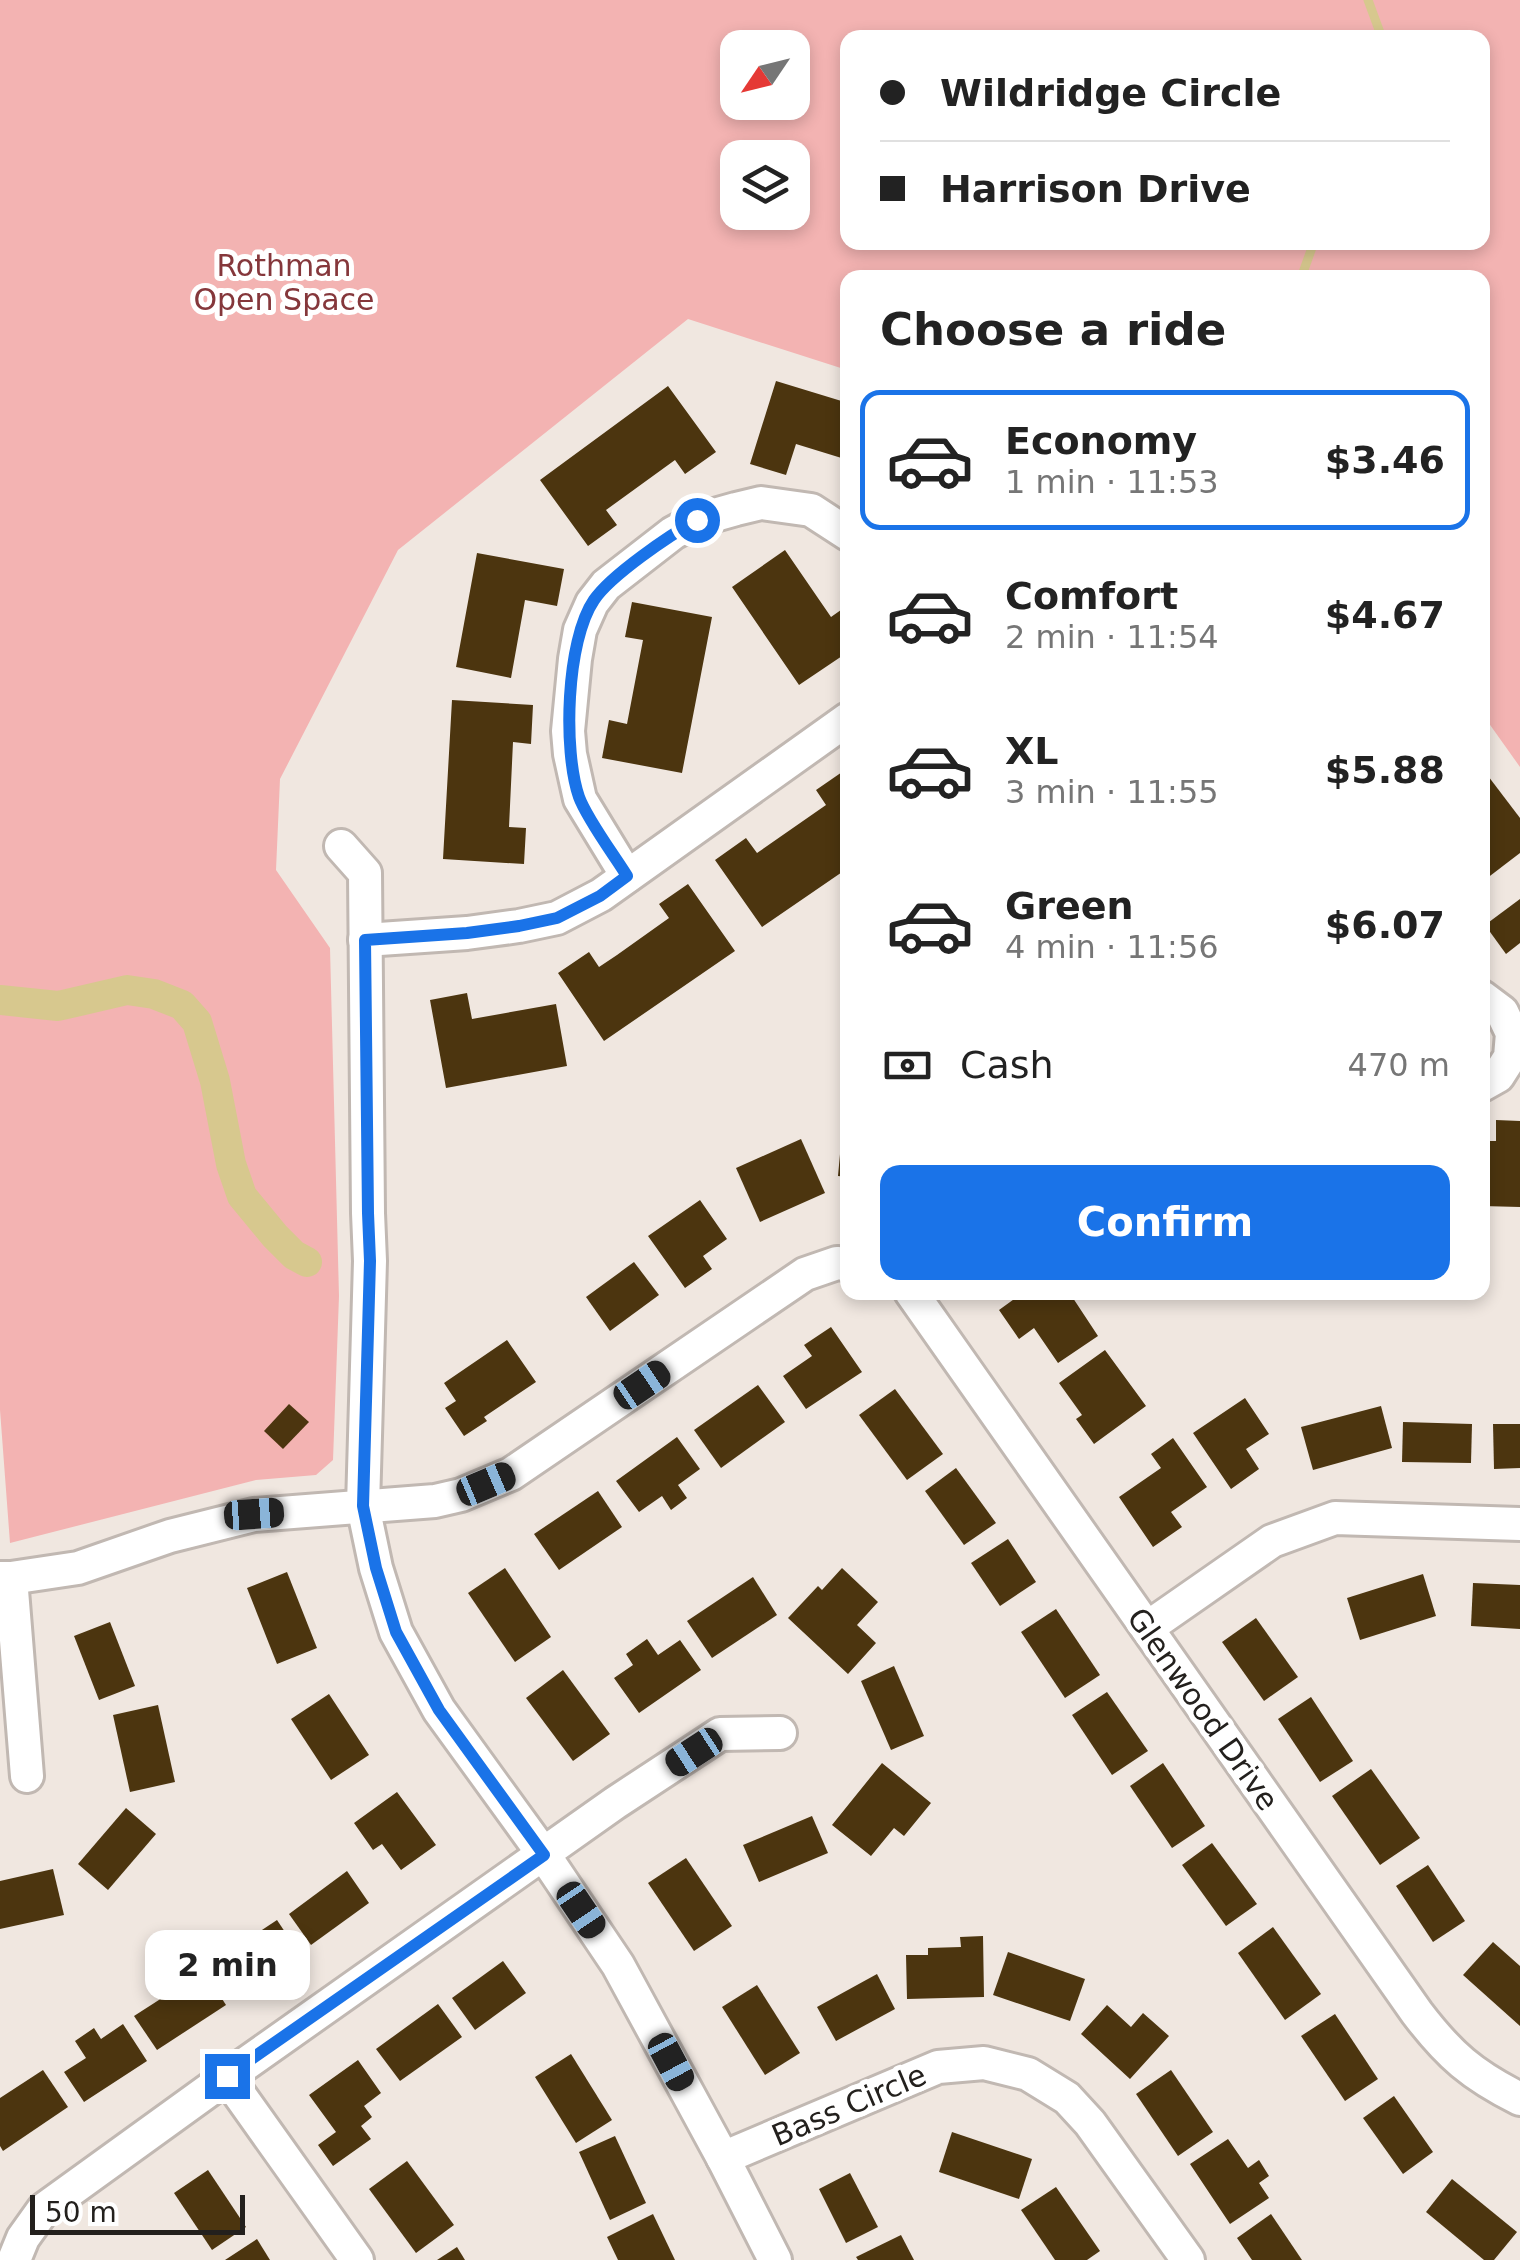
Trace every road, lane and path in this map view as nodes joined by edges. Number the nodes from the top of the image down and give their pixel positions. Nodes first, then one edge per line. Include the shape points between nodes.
1 (840, 529) edge
2 (840, 725) edge
3 (342, 846) dead end
4 (627, 876) junction
5 (365, 940) junction
6 (1490, 1003) edge
7 (1490, 1081) edge
8 (840, 1263) edge
9 (917, 1300) edge
10 (363, 1506) junction
11 (1520, 1524) edge
12 (6, 1578) edge
13 (1146, 1628) junction
14 (780, 1732) dead end
15 (27, 1776) dead end
16 (544, 1855) junction
17 (227, 2076) junction
18 (1520, 2098) edge
19 (724, 2158) junction
20 (14, 2260) edge
21 (356, 2260) edge
22 (775, 2260) edge
23 (1188, 2260) edge

1 - 4 street via 810,510 762,503 697,520 592,602 575,659 570,754 580,799
2 - 4 street
3 - 5 street via 365,873
4 - 5 street via 557,918
5 - 10 street via 370,1261
6 - 7 street via 1512,1034 1510,1056
8 - 10 street via 805,1274 511,1474 435,1501
9 - 13 street, Glenwood Drive
10 - 12 street via 254,1514 78,1568
10 - 16 street via 396,1632 439,1710
11 - 13 street via 1335,1518 1272,1541
12 - 15 street
13 - 18 street, Glenwood Drive via 1443,2047
14 - 16 street via 720,1734
16 - 17 street
16 - 19 street via 618,1965
17 - 20 street via 43,2210
17 - 21 street
19 - 22 street
19 - 23 street, Bass Circle via 938,2067 984,2063 1028,2074 1067,2098

